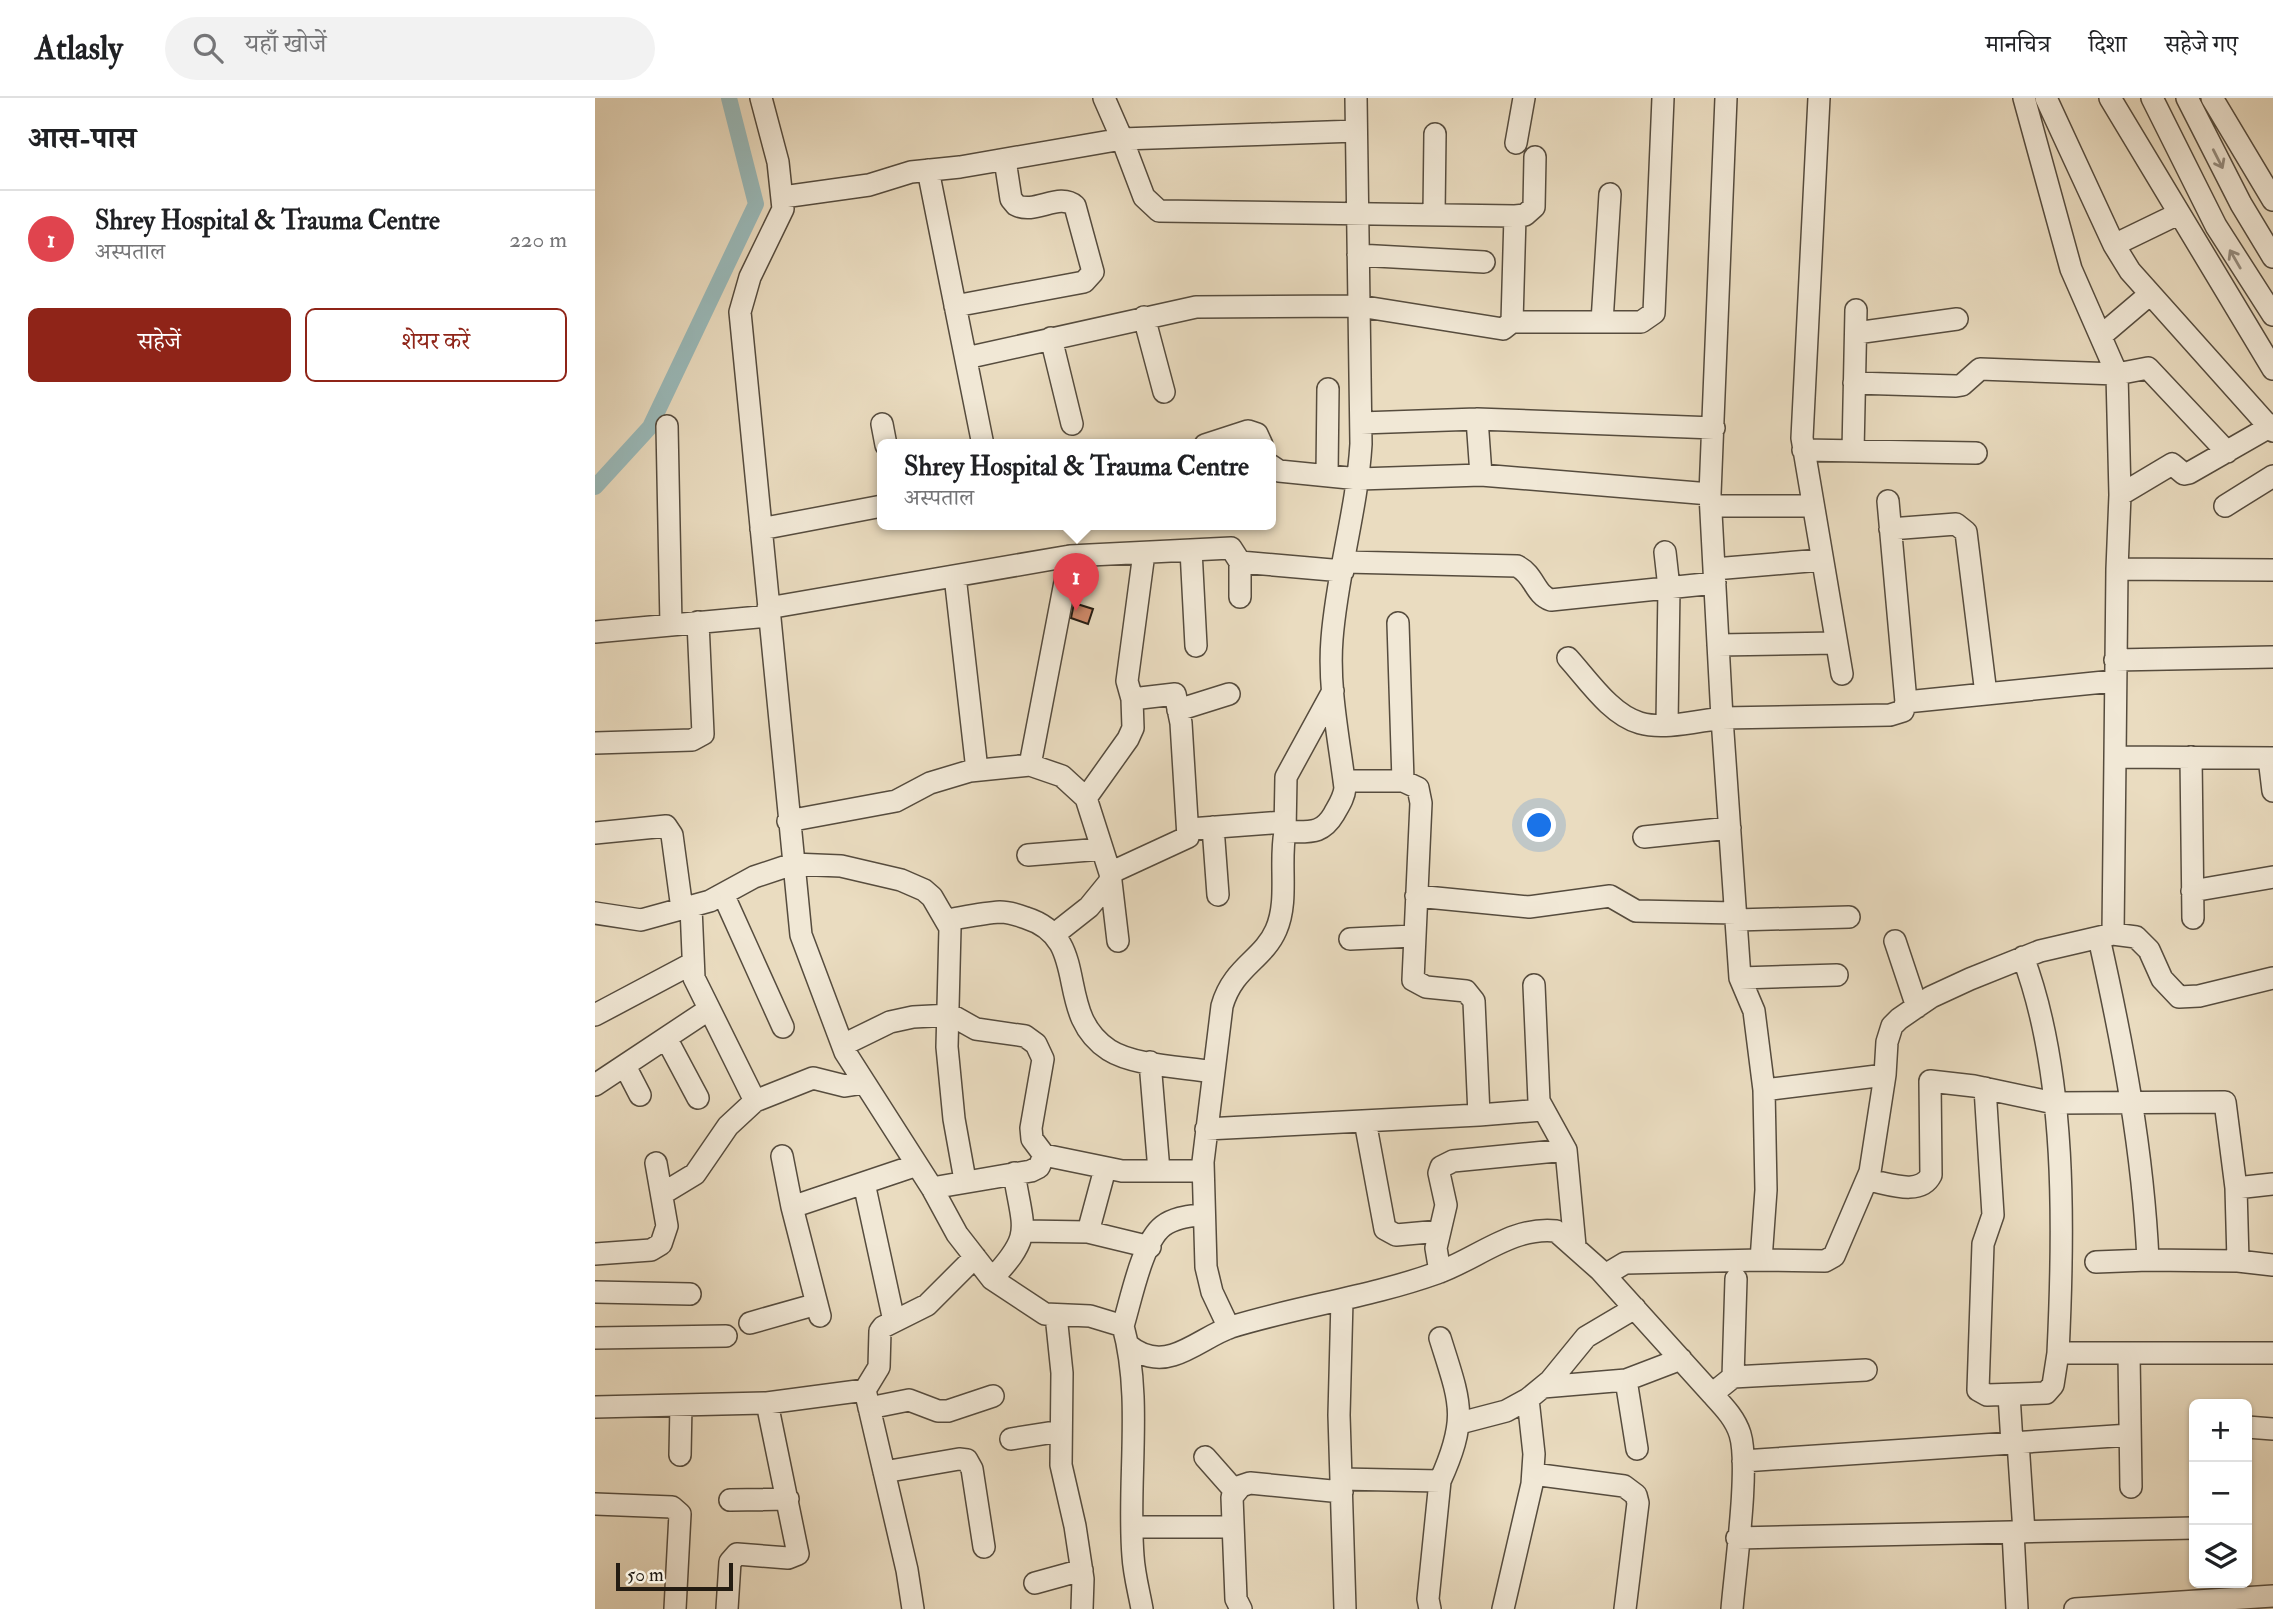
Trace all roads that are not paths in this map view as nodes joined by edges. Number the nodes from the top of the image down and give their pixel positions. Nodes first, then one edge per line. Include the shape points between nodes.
1 (761, 98) edge
2 (1104, 98) edge
3 (1356, 98) edge
4 (1524, 98) edge
5 (1663, 98) edge
6 (1726, 98) edge
7 (1819, 98) edge
8 (2024, 98) edge
9 (2046, 98) edge
10 (2110, 98) edge
11 (2152, 98) edge
12 (2187, 98) edge
13 (2211, 98) edge
14 (1356, 131) junction
15 (1435, 134) dead end
16 (1122, 139) junction
17 (1516, 143) dead end
18 (1535, 156) dead end
19 (1005, 160) junction
20 (928, 170) junction
21 (1610, 194) dead end
22 (783, 197) junction
23 (2273, 200) edge
24 (1358, 212) junction
25 (1434, 214) junction
26 (2178, 214) junction
27 (1515, 216) junction
28 (2115, 245) junction
29 (1358, 256) junction
30 (2273, 257) edge
31 (1484, 262) dead end
32 (2148, 295) junction
33 (955, 306) junction
34 (1359, 306) junction
35 (1856, 310) dead end
36 (2273, 315) edge
37 (1145, 317) junction
38 (1957, 319) dead end
39 (1512, 322) junction
40 (1602, 322) junction
41 (1856, 333) junction
42 (2102, 335) junction
43 (1051, 338) junction
44 (966, 358) junction
45 (2273, 369) edge
46 (2117, 374) junction
47 (1854, 383) junction
48 (1328, 389) dead end
49 (1164, 392) dead end
50 (1477, 419) junction
51 (1361, 423) junction
52 (1072, 424) dead end
53 (667, 426) dead end
54 (1714, 428) junction
55 (2272, 428) edge
56 (982, 439) edge
57 (1223, 439) edge
58 (1260, 439) edge
59 (1803, 450) junction
60 (1853, 451) junction
61 (2227, 452) junction
62 (1976, 453) dead end
63 (1276, 469) edge
64 (1327, 475) junction
65 (1481, 475) junction
66 (2273, 477) edge
67 (1359, 479) junction
68 (2120, 495) junction
69 (1711, 500) junction
70 (1888, 501) dead end
71 (1812, 506) junction
72 (2225, 506) dead end
73 (877, 507) edge
74 (761, 529) junction
75 (1890, 529) junction
76 (1191, 550) junction
77 (1665, 552) dead end
78 (1144, 554) junction
79 (1070, 556) junction
80 (1821, 560) junction
81 (1240, 562) junction
82 (1344, 567) junction
83 (2117, 569) junction
84 (2273, 570) edge
85 (955, 576) junction
86 (1714, 576) junction
87 (1669, 588) junction
88 (1240, 597) dead end
89 (769, 612) junction
90 (698, 622) junction
91 (1398, 623) dead end
92 (671, 625) junction
93 (595, 632) edge
94 (1835, 643) junction
95 (1718, 645) junction
96 (1196, 646) dead end
97 (2273, 657) edge
98 (1568, 658) dead end
99 (2114, 670) junction
100 (1842, 674) dead end
101 (1333, 691) junction
102 (1230, 694) dead end
103 (1986, 694) junction
104 (1132, 699) junction
105 (1906, 702) junction
106 (1178, 710) junction
107 (1722, 718) junction
108 (1667, 724) junction
109 (595, 743) edge
110 (2115, 757) junction
111 (2191, 757) junction
112 (2271, 758) edge
113 (1030, 765) junction
114 (977, 770) junction
115 (1344, 781) junction
116 (1403, 781) junction
117 (2273, 791) edge
118 (1086, 798) junction
119 (788, 821) junction
120 (1213, 827) junction
121 (1284, 827) junction
122 (1730, 828) junction
123 (1190, 829) junction
124 (595, 833) edge
125 (1644, 837) dead end
126 (1102, 849) junction
127 (1028, 855) dead end
128 (793, 864) junction
129 (1110, 876) junction
130 (2273, 877) edge
131 (2192, 891) junction
132 (723, 894) junction
133 (1218, 895) dead end
134 (1416, 896) junction
135 (687, 908) junction
136 (595, 913) edge
137 (1736, 916) junction
138 (1849, 917) dead end
139 (2193, 918) dead end
140 (947, 919) junction
141 (1056, 933) junction
142 (1413, 936) junction
143 (2106, 936) junction
144 (1350, 939) dead end
145 (1118, 941) dead end
146 (1895, 941) dead end
147 (2023, 957) junction
148 (691, 964) junction
149 (1837, 975) dead end
150 (1740, 978) junction
151 (2273, 978) edge
152 (1534, 985) dead end
153 (1917, 1007) junction
154 (708, 1010) junction
155 (595, 1015) edge
156 (951, 1015) junction
157 (783, 1027) dead end
158 (666, 1038) junction
159 (843, 1045) junction
160 (1150, 1062) junction
161 (625, 1066) junction
162 (1213, 1072) junction
163 (1885, 1075) junction
164 (865, 1083) junction
165 (595, 1085) edge
166 (1985, 1088) junction
167 (1764, 1090) junction
168 (640, 1095) dead end
169 (698, 1098) dead end
170 (755, 1101) junction
171 (2054, 1103) junction
172 (2131, 1103) junction
173 (1542, 1110) junction
174 (1479, 1115) junction
175 (1365, 1121) junction
176 (1206, 1129) junction
177 (1566, 1150) junction
178 (1044, 1155) junction
179 (782, 1156) dead end
180 (656, 1163) dead end
181 (917, 1165) junction
182 (1105, 1169) junction
183 (1159, 1171) junction
184 (1203, 1171) junction
185 (1014, 1173) junction
186 (965, 1180) junction
187 (1868, 1180) junction
188 (863, 1183) junction
189 (2273, 1184) edge
190 (932, 1188) junction
191 (2236, 1188) junction
192 (662, 1194) junction
193 (792, 1207) junction
194 (1205, 1214) junction
195 (1023, 1231) junction
196 (1440, 1231) junction
197 (1088, 1232) junction
198 (1575, 1245) junction
199 (1150, 1247) junction
200 (595, 1254) edge
201 (975, 1257) junction
202 (1761, 1260) junction
203 (2147, 1261) junction
204 (2238, 1261) junction
205 (2096, 1262) dead end
206 (2273, 1265) edge
207 (1440, 1272) junction
208 (1605, 1275) junction
209 (992, 1279) junction
210 (1736, 1279) dead end
211 (595, 1292) edge
212 (690, 1294) dead end
213 (1342, 1300) junction
214 (1635, 1308) junction
215 (1056, 1315) junction
216 (894, 1321) junction
217 (750, 1322) dead end
218 (1229, 1328) junction
219 (726, 1336) dead end
220 (1126, 1336) junction
221 (595, 1338) edge
222 (1440, 1338) dead end
223 (2058, 1353) junction
224 (2273, 1353) edge
225 (2129, 1355) junction
226 (1681, 1359) junction
227 (1866, 1370) dead end
228 (1733, 1377) junction
229 (1626, 1380) junction
230 (1535, 1393) junction
231 (1712, 1394) junction
232 (2009, 1395) junction
233 (993, 1396) dead end
234 (867, 1399) junction
235 (767, 1403) junction
236 (681, 1405) junction
237 (595, 1407) edge
238 (1460, 1423) junction
239 (2252, 1427) edge
240 (2273, 1429) edge
241 (1061, 1431) junction
242 (2130, 1435) junction
243 (1011, 1439) dead end
244 (2015, 1442) junction
245 (1637, 1449) dead end
246 (680, 1455) dead end
247 (1205, 1457) dead end
248 (1743, 1461) junction
249 (884, 1472) junction
250 (1533, 1474) junction
251 (1440, 1481) junction
252 (1342, 1485) junction
253 (2131, 1487) dead end
254 (1235, 1491) junction
255 (788, 1499) junction
256 (730, 1500) dead end
257 (595, 1504) edge
258 (1133, 1527) junction
259 (1233, 1527) junction
260 (2189, 1528) edge
261 (2018, 1532) junction
262 (1737, 1538) junction
263 (984, 1547) dead end
264 (1082, 1570) junction
265 (1035, 1583) dead end
266 (2273, 1596) edge
267 (675, 1609) edge
268 (727, 1609) edge
269 (913, 1609) edge
270 (1082, 1609) edge
271 (1142, 1609) edge
272 (1241, 1609) edge
273 (1345, 1609) edge
274 (1430, 1609) edge
275 (1503, 1609) edge
276 (1625, 1609) edge
277 (1732, 1609) edge
278 (2017, 1609) edge
279 (2075, 1609) edge

1 - 22 street
2 - 16 street
3 - 14 street
4 - 17 street
5 - 40 street via 1654,313 1641,322
6 - 54 street
7 - 59 street
8 - 42 street via 2071,269
9 - 28 street
10 - 26 street
36 -> 11 street via 2216,226
12 -> 30 street
13 - 23 street
14 - 16 street
14 - 24 street
15 - 25 street
16 - 19 street
16 - 24 street via 1143,197 1159,211
18 - 27 street via 1534,207
19 - 20 street
19 - 33 street via 1016,205 1030,209 1063,201 1075,206 1093,272 1084,282
20 - 22 street via 869,185
20 - 33 street
21 - 40 street
22 - 74 street via 783,209 750,277 740,312
24 - 25 street
24 - 29 street
25 - 27 street
26 - 28 street
26 - 45 street
27 - 39 street
28 - 32 street
29 - 31 street
29 - 34 street
32 - 42 street
32 - 55 street
33 - 44 street
34 - 37 street via 1196,307
34 - 39 street via 1496,329
34 - 51 street
35 - 41 street
37 - 43 street
37 - 49 street
38 - 41 street
39 - 40 street
41 - 47 street
42 - 46 street
43 - 44 street
43 - 52 street
44 - 56 street
46 - 47 street via 1980,369 1956,386
46 - 61 street via 2148,368
46 - 68 street
47 - 60 street
48 - 64 street
50 - 51 street
50 - 54 street
50 - 65 street
51 - 67 street
53 - 92 street
54 - 69 street
55 - 61 street
57 - 58 street via 1248,431
59 - 60 street
59 - 71 street
60 - 62 street
61 - 68 street via 2189,473 2167,466
63 - 64 street
64 - 67 street
65 - 67 street
65 - 69 street
66 - 72 street
67 - 82 street
68 - 83 street
69 - 71 street
69 - 86 street
70 - 75 street
71 - 80 street
73 - 74 street
74 - 89 street
75 - 103 street via 1956,524 1966,531
75 - 105 street
76 - 78 street
76 - 81 street via 1231,548
76 - 96 street
77 - 87 street
78 - 79 street
78 - 104 street via 1127,681
79 - 85 street
79 - 113 street
80 - 86 street
80 - 94 street
81 - 82 street
81 - 88 street
82 - 87 street via 1517,566 1532,577 1539,593 1551,600
82 - 101 street via 1331,642
83 - 84 street
83 - 99 street
85 - 89 street
85 - 114 street
86 - 87 street
86 - 95 street
87 - 108 street
89 - 90 street
89 - 119 street
90 - 92 street
90 - 109 street via 703,734 692,740
91 - 116 street
92 - 93 street
94 - 95 street
94 - 100 street
95 - 107 street
97 - 99 street
98 - 108 street via 1626,718 1642,724
99 - 103 street
99 - 110 street
101 - 115 street
101 - 121 street via 1286,777
102 - 106 street
103 - 105 street
104 - 106 street via 1175,694
104 - 118 street via 1133,728 1128,739
105 - 107 street via 1903,711 1890,715
106 - 123 street
107 - 108 street
107 - 122 street
110 - 111 street
110 - 143 street
111 - 112 street
111 - 131 street
112 - 117 street
113 - 114 street
113 - 118 street via 1062,776
114 - 119 street via 930,783 896,801
115 - 116 street
115 - 121 street via 1342,801 1327,826 1317,831
116 - 134 street via 1418,788 1421,803
118 - 126 street
119 - 128 street
120 - 121 street
120 - 123 street
120 - 133 street
121 - 162 street via 1279,921 1272,937 1238,972 1226,992
122 - 125 street
122 - 137 street
123 - 129 street via 1180,842
124 - 135 street via 660,825 670,830
126 - 127 street
126 - 129 street
128 - 132 street
128 - 140 street via 841,866 901,880 932,897
128 - 159 street via 801,934
129 - 141 street via 1089,907
129 - 145 street
130 - 131 street
131 - 139 street
132 - 135 street
132 - 157 street
134 - 137 street via 1529,907 1610,896 1648,913
134 - 142 street
135 - 136 street via 641,920
135 - 148 street
137 - 138 street
137 - 150 street
140 - 141 street via 1011,913
140 - 156 street
141 - 160 street via 1086,1025 1110,1051
142 - 144 street
142 - 174 street via 1413,980 1426,987 1466,991 1474,1001
143 - 147 street
143 - 151 street via 2136,937 2179,997
143 - 172 street
146 - 153 street
147 - 153 street
147 - 171 street via 2038,1008
148 - 154 street
148 - 155 street
149 - 150 street
150 - 167 street via 1754,1011
152 - 173 street
153 - 163 street via 1892,1026
154 - 158 street
154 - 170 street
156 - 159 street via 902,1017
156 - 178 street via 976,1029 1025,1036 1039,1048 1043,1065 1032,1115 1032,1139
156 - 186 street via 947,1047
158 - 161 street
158 - 169 street
159 - 164 street
160 - 162 street
160 - 183 street
161 - 165 street
161 - 168 street
162 - 176 street
163 - 167 street
163 - 187 street
164 - 170 street via 845,1086 813,1078
164 - 181 street
166 - 171 street
166 - 187 street via 1930,1081 1931,1175 1927,1182 1917,1188
166 - 232 street via 1993,1215 1983,1244 1976,1384 1981,1393
167 - 202 street via 1766,1190
170 - 192 street via 728,1126 695,1174
171 - 172 street
171 - 223 street via 2063,1256
172 - 191 street via 2225,1102
172 - 203 street via 2144,1192
173 - 174 street
173 - 177 street
174 - 175 street
175 - 176 street
175 - 196 street via 1384,1229 1396,1235
176 - 184 street
177 - 196 street via 1445,1163 1439,1173 1446,1205
177 - 198 street
178 - 182 street
178 - 185 street via 1039,1167
179 - 193 street
180 - 192 street
181 - 188 street
181 - 190 street
182 - 183 street
182 - 197 street
183 - 184 street
184 - 194 street
185 - 186 street
185 - 195 street
186 - 190 street
187 - 202 street via 1834,1256 1825,1261
188 - 193 street
188 - 216 street
189 - 191 street
190 - 201 street
191 - 204 street
192 - 200 street via 667,1226 661,1244 651,1250
193 - 217 street via 819,1310
194 - 199 street via 1160,1227
194 - 218 street via 1208,1278
195 - 197 street
195 - 209 street via 1017,1253
196 - 207 street via 1436,1248
197 - 199 street
198 - 207 street via 1556,1231 1523,1232
198 - 208 street
199 - 220 street via 1139,1268
201 - 209 street
201 - 216 street via 927,1305
202 - 208 street via 1625,1264
203 - 204 street
203 - 205 street
204 - 206 street
207 - 213 street
208 - 214 street
209 - 215 street via 1045,1314
210 - 228 street
211 - 212 street
213 - 218 street
213 - 252 street
214 - 226 street
214 - 230 street via 1577,1344
215 - 220 street via 1090,1316
215 - 241 street
216 - 234 street via 880,1331 879,1367
218 - 220 street via 1173,1355 1157,1357 1138,1353
219 - 221 street
220 - 258 street
222 - 238 street via 1458,1395
223 - 225 street
223 - 232 street via 2051,1390
224 - 225 street
225 - 242 street
226 - 229 street
226 - 231 street
227 - 228 street
228 - 231 street
229 - 230 street
229 - 245 street
230 - 238 street via 1507,1411
230 - 250 street
231 - 248 street via 1729,1412 1740,1435
232 - 244 street
233 - 234 street via 948,1411 909,1400
234 - 235 street
234 - 249 street
235 - 236 street
235 - 255 street
236 - 237 street
236 - 246 street
238 - 251 street
239 - 240 street
241 - 243 street
241 - 264 street via 1061,1465
242 - 244 street
242 - 253 street
244 - 248 street
244 - 261 street
247 - 254 street
248 - 262 street
249 - 263 street via 967,1460
249 - 269 street
250 - 275 street
250 - 276 street via 1624,1486 1636,1495
251 - 252 street
251 - 274 street
252 - 254 street via 1250,1483
252 - 273 street
254 - 259 street
255 - 256 street
255 - 268 street via 798,1554 788,1558 737,1554 730,1562
257 - 267 street via 672,1507 680,1514
258 - 259 street
258 - 271 street
259 - 272 street via 1236,1599
260 - 261 street
261 - 262 street
261 - 278 street
262 - 277 street
264 - 265 street
264 - 270 street
266 - 279 street

